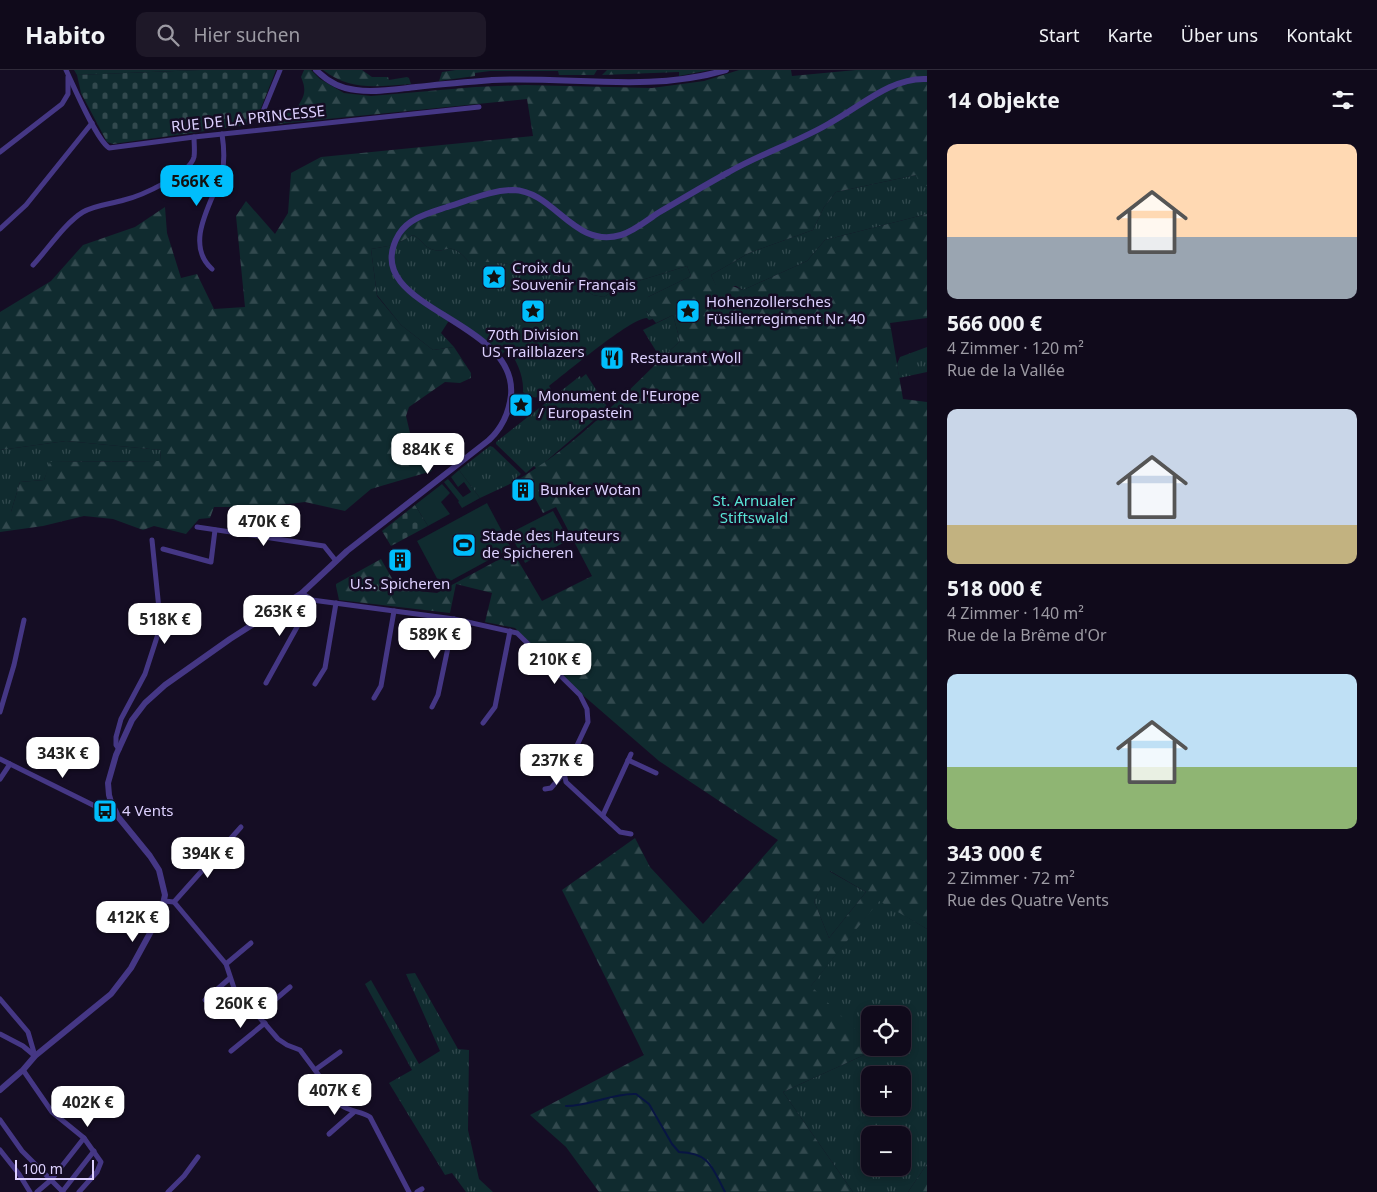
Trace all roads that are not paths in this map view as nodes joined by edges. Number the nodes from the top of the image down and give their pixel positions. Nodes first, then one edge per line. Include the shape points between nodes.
1 (280, 70) edge
2 (316, 70) edge
3 (726, 70) edge
4 (67, 72) edge
5 (927, 79) edge
6 (479, 107) dead end
7 (262, 114) dead end
8 (92, 123) junction
9 (222, 134) junction
10 (194, 137) junction
11 (0, 152) edge
12 (0, 229) edge
13 (33, 265) dead end
14 (212, 269) dead end
15 (197, 527) dead end
16 (215, 530) junction
17 (152, 540) dead end
18 (163, 550) dead end
19 (333, 563) junction
20 (302, 593) junction
21 (312, 600) junction
22 (336, 603) junction
23 (394, 611) junction
24 (454, 619) junction
25 (24, 620) dead end
26 (510, 631) junction
27 (266, 683) dead end
28 (315, 684) dead end
29 (374, 698) dead end
30 (432, 707) dead end
31 (0, 712) edge
32 (483, 723) dead end
33 (119, 749) junction
34 (631, 754) dead end
35 (0, 760) edge
36 (628, 760) junction
37 (10, 764) junction
38 (564, 773) junction
39 (656, 773) dead end
40 (0, 779) edge
41 (544, 789) dead end
42 (114, 809) junction
43 (603, 816) junction
44 (241, 827) dead end
45 (631, 834) dead end
46 (164, 901) junction
47 (174, 902) junction
48 (251, 943) dead end
49 (226, 964) junction
50 (230, 978) junction
51 (290, 988) dead end
52 (0, 999) edge
53 (204, 1000) dead end
54 (257, 1015) junction
55 (264, 1023) junction
56 (0, 1034) edge
57 (231, 1051) dead end
58 (340, 1052) dead end
59 (35, 1056) junction
60 (22, 1070) junction
61 (315, 1070) junction
62 (0, 1090) edge
63 (354, 1112) junction
64 (0, 1120) edge
65 (329, 1134) dead end
66 (84, 1138) junction
67 (0, 1150) edge
68 (94, 1151) junction
69 (198, 1158) dead end
70 (51, 1180) junction
71 (30, 1192) edge
72 (37, 1192) edge
73 (62, 1192) edge
74 (79, 1192) edge
75 (168, 1192) edge
76 (409, 1192) edge

1 - 7 street
2 - 3 street via 346,89 372,91 475,81 657,83
4 - 8 street, RUE DE LA PRINCESSE
4 - 11 street via 68,94 62,104
5 - 19 street via 908,80 888,89 806,137 730,171 620,235 599,236 580,230 544,202 514,190 474,198 408,224 394,245 392,264 395,274 406,289 466,329 500,357 508,372 510,404 505,420 489,440
6 - 9 street, RUE DE LA PRINCESSE
8 - 10 street, RUE DE LA PRINCESSE via 109,148
8 - 12 street via 26,205
9 - 10 street, RUE DE LA PRINCESSE
9 - 14 street via 222,171 204,216 200,238 203,258
10 - 13 street via 194,157 180,175 130,199 81,213
15 - 16 street
16 - 18 street via 211,562
16 - 19 street via 324,546
17 - 33 street via 160,619 158,634 144,674 122,719 116,737
19 - 20 street
20 - 21 street
20 - 33 street via 165,685 132,720
21 - 22 street
21 - 27 street
22 - 23 street
22 - 28 street via 325,668
23 - 24 street
23 - 29 street via 381,686
24 - 26 street
24 - 30 street via 438,694
25 - 31 street
26 - 32 street via 495,707
26 - 38 street via 523,639 580,695 587,709 588,722
33 - 42 street via 108,784
34 - 36 street
35 - 37 street
36 - 39 street
36 - 43 street
37 - 40 street
37 - 42 street via 105,811
38 - 41 street via 551,788
38 - 43 street via 566,782
42 - 46 street via 159,870
43 - 45 street via 620,832
44 - 47 street
46 - 47 street
46 - 59 street via 122,982
47 - 49 street
48 - 49 street
49 - 50 street
50 - 53 street
50 - 54 street via 234,988
51 - 54 street
52 - 59 street via 28,1032
54 - 55 street
55 - 57 street
55 - 61 street via 278,1039 300,1050
56 - 59 street
58 - 61 street
59 - 60 street
60 - 62 street
60 - 66 street via 52,1112
61 - 63 street via 341,1105
63 - 65 street
63 - 76 street via 365,1113 370,1118
64 - 70 street via 22,1151
66 - 68 street
66 - 70 street
67 - 71 street
68 - 73 street
68 - 74 street via 101,1162 97,1172
69 - 75 street
70 - 72 street
70 - 73 street

